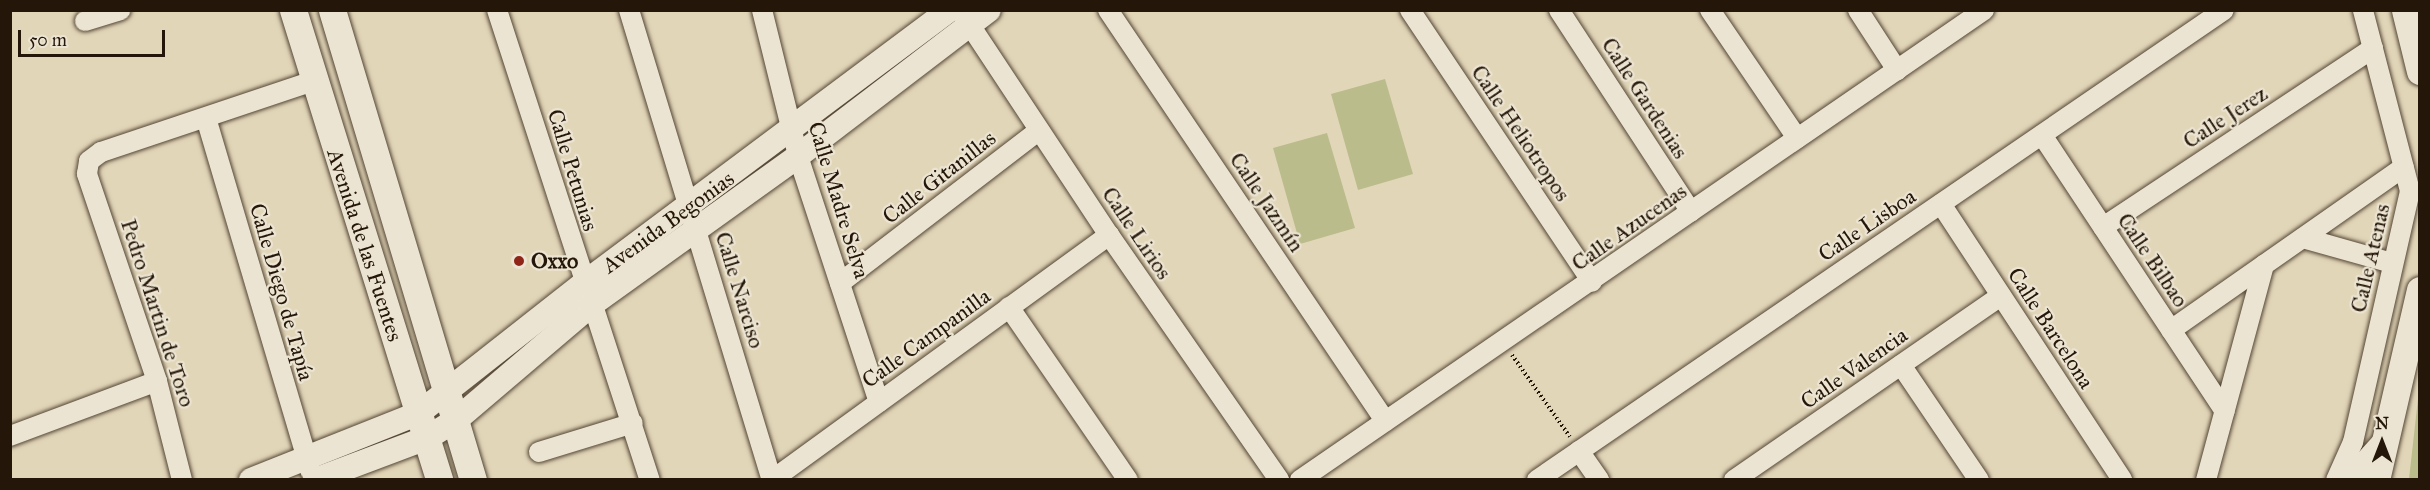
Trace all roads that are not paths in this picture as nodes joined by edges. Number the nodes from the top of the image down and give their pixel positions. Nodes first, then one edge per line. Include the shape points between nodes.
1 (120, 10) edge
2 (293, 10) edge
3 (332, 10) edge
4 (497, 10) edge
5 (630, 10) edge
6 (762, 10) edge
7 (949, 10) edge
8 (989, 10) edge
9 (1108, 10) edge
10 (1410, 10) edge
11 (1559, 10) edge
12 (1710, 10) edge
13 (1858, 10) edge
14 (1984, 10) edge
15 (2224, 10) edge
16 (2364, 10) edge
17 (2405, 10) edge
18 (965, 19) edge
19 (85, 21) dead end
20 (2373, 48) junction
21 (1897, 70) junction
22 (2420, 71) edge
23 (313, 81) junction
24 (206, 118) junction
25 (1038, 130) junction
26 (791, 131) junction
27 (2042, 135) junction
28 (1797, 138) junction
29 (798, 156) junction
30 (2404, 167) junction
31 (1941, 204) junction
32 (1691, 212) junction
33 (693, 218) junction
34 (2103, 227) junction
35 (1108, 235) junction
36 (2303, 238) junction
37 (2392, 263) junction
38 (2264, 265) junction
39 (1592, 282) junction
40 (840, 283) junction
41 (2420, 290) edge
42 (587, 294) junction
43 (2001, 296) junction
44 (1009, 307) junction
45 (2171, 330) junction
46 (1900, 365) junction
47 (157, 381) junction
48 (449, 392) junction
49 (879, 402) junction
50 (2225, 411) junction
51 (456, 420) junction
52 (1385, 421) junction
53 (633, 423) junction
54 (423, 425) junction
55 (10, 436) edge
56 (2386, 436) junction
57 (1579, 451) junction
58 (539, 452) dead end
59 (312, 472) edge
60 (1969, 476) edge
61 (1743, 477) edge
62 (182, 480) edge
63 (251, 480) edge
64 (439, 480) edge
65 (473, 480) edge
66 (650, 480) edge
67 (772, 480) edge
68 (1128, 480) edge
69 (1279, 480) edge
70 (1300, 480) edge
71 (1537, 480) edge
72 (1599, 480) edge
73 (2122, 480) edge
74 (2206, 480) edge
75 (2336, 480) edge
76 (2354, 480) edge
77 (2376, 480) edge

1 - 19 street
2 - 23 main road, Avenida de las Fuentes
3 - 48 main road, Avenida de las Fuentes
4 - 42 street, Calle Petunias
5 - 33 street, Calle Narciso
6 - 26 street, Calle Madre Selva
7 - 26 street, Avenida Begonias
8 - 18 street, Avenida Begonias
9 - 52 street, Calle Jazmín
10 - 39 street, Calle Heliotropos
11 - 32 street, Calle Gardenias
12 - 28 street
13 - 21 street
14 - 21 street, Calle Azucenas
15 - 27 street, Calle Lisboa
16 - 20 street, Calle Atenas
17 - 22 main road
18 - 25 street, Calle Lirios
18 - 29 street, Avenida Begonias
20 - 30 street, Calle Atenas
20 - 34 street, Calle Jerez
21 - 28 street, Calle Azucenas
23 - 24 street
23 - 54 main road, Avenida de las Fuentes
24 - 47 street, Pedro Martin de Toro via 101,152 89,161 87,174
24 - 59 street, Calle Diego de Tapía
25 - 35 street, Calle Lirios
25 - 40 street, Calle Gitanillas
26 - 29 street, Calle Madre Selva
26 - 33 street, Avenida Begonias
27 - 31 street, Calle Lisboa
27 - 34 street, Calle Bilbao
28 - 32 street, Calle Azucenas
29 - 33 street, Avenida Begonias
29 - 40 street, Calle Madre Selva
30 - 36 street
30 - 37 street, Calle Atenas via 2408,205
31 - 43 street, Calle Barcelona
31 - 57 street, Calle Lisboa
32 - 39 street, Calle Azucenas
33 - 42 street, Avenida Begonias
33 - 67 street, Calle Narciso
34 - 45 street, Calle Bilbao
35 - 44 street, Calle Campanilla
35 - 69 street, Calle Lirios
36 - 37 street
36 - 38 street
37 - 75 street, Calle Atenas via 2353,442
38 - 45 street
38 - 50 street
39 - 52 street, Calle Azucenas
40 - 49 street, Calle Madre Selva
41 - 56 main road
42 - 48 street, Avenida Begonias
42 - 51 street, Avenida Begonias
42 - 53 street, Calle Petunias
43 - 46 street, Calle Valencia
43 - 73 street, Calle Barcelona
44 - 49 street, Calle Campanilla
44 - 68 street
45 - 50 street, Calle Bilbao
46 - 60 street
46 - 61 street, Calle Valencia
47 - 55 street
47 - 62 street, Pedro Martin de Toro
48 - 51 main road, Avenida de las Fuentes
48 - 54 street, Avenida Begonias
49 - 67 street, Calle Campanilla
50 - 74 street
51 - 54 street, Avenida Begonias
51 - 65 main road, Avenida de las Fuentes
52 - 70 street, Calle Azucenas
53 - 58 street
53 - 66 street, Calle Petunias
54 - 59 street, Avenida Begonias
54 - 64 main road, Avenida de las Fuentes
56 - 76 street via 2360,466
56 - 77 main road
57 - 71 street, Calle Lisboa
57 - 72 street
59 - 63 street, Avenida Begonias

